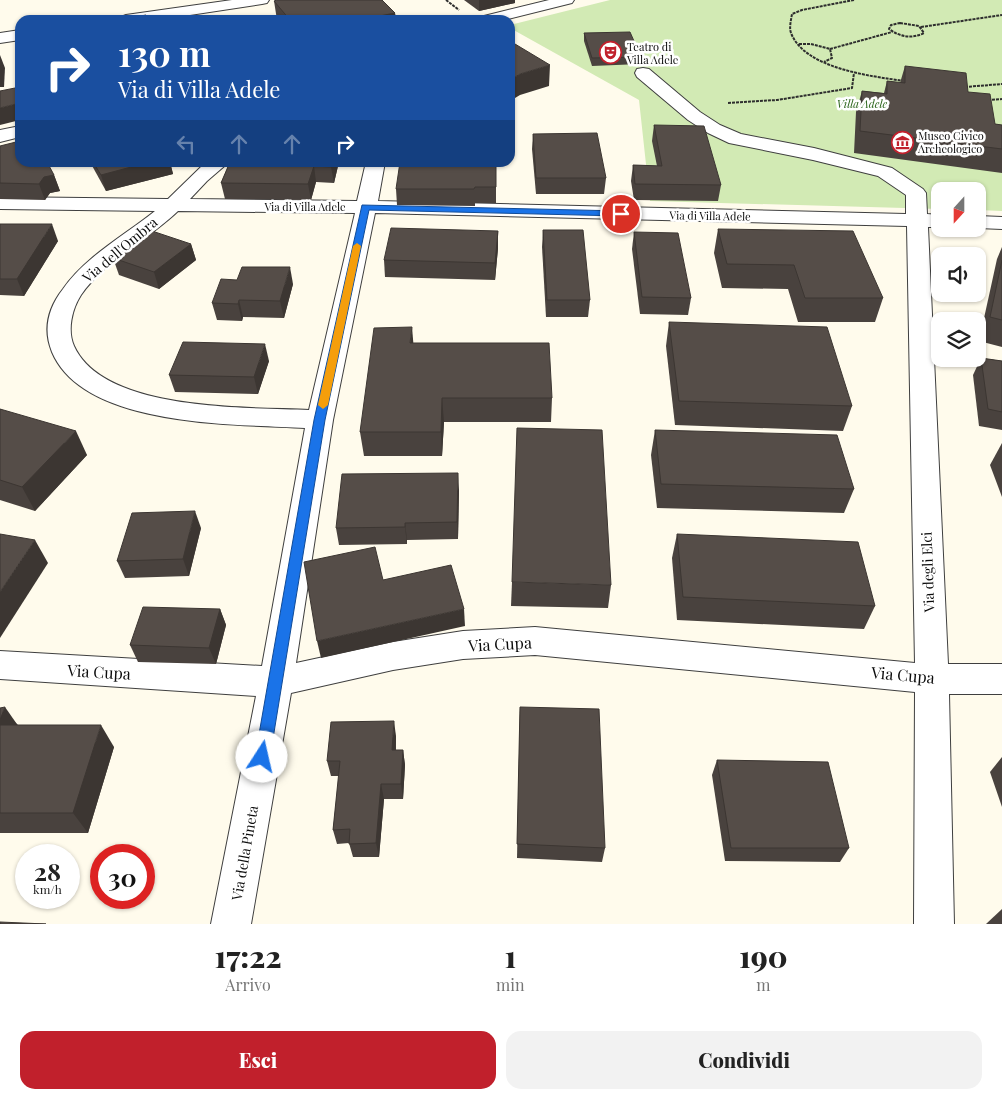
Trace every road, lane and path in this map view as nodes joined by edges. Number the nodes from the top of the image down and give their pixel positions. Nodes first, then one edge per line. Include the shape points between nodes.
1 (262, 0) edge
2 (567, 0) edge
3 (854, 0) edge
4 (160, 15) edge
5 (506, 15) edge
6 (1002, 15) edge
7 (921, 27) junction
8 (892, 32) junction
9 (15, 36) edge
10 (0, 38) edge
11 (798, 44) junction
12 (830, 49) junction
13 (823, 62) junction
14 (643, 73) dead end
15 (854, 73) junction
16 (904, 81) edge
17 (1002, 84) edge
18 (958, 86) edge
19 (968, 87) junction
20 (970, 93) edge
21 (1002, 99) edge
22 (983, 100) edge
23 (714, 129) junction
24 (15, 132) edge
25 (0, 136) edge
26 (214, 167) edge
27 (375, 167) edge
28 (0, 203) edge
29 (172, 206) junction
30 (365, 207) junction
31 (928, 221) edge
32 (986, 222) edge
33 (1002, 223) edge
34 (320, 420) junction
35 (0, 665) edge
36 (932, 678) junction
37 (1002, 679) edge
38 (276, 682) junction
39 (231, 924) edge
40 (934, 924) edge

1 - 4 street
2 - 5 street
3 - 11 path via 792,14 790,32
6 - 7 path
7 - 8 path via 895,24 889,27
7 - 8 path via 924,33 917,36
8 - 12 path
9 - 10 street
11 - 12 path
11 - 13 path
12 - 13 path via 832,58
13 - 15 path
14 - 23 street
15 - 16 path
15 - 23 path via 852,88 777,100 727,103 713,118
17 - 19 path
18 - 19 path
19 - 20 path
21 - 22 path
23 - 31 street, Via degli Elci via 736,139 885,172 916,193
24 - 25 street
26 - 29 street, Via dell'Ombra via 189,186
27 - 30 street, Via della Pineta
28 - 29 street, Via di Villa Adele
29 - 30 street, Via di Villa Adele
29 - 34 street, Via dell'Ombra via 105,259 67,300 58,326 59,344 66,356 96,384 151,406 192,412
30 - 31 street, Via di Villa Adele
30 - 34 street, Via della Pineta
31 - 36 street, Via degli Elci
32 - 33 street
34 - 38 street, Via della Pineta
35 - 38 street, Via Cupa
36 - 37 street, Via Cupa
36 - 38 street, Via Cupa via 535,641 463,645
36 - 40 street, Via degli Elci
38 - 39 street, Via della Pineta

